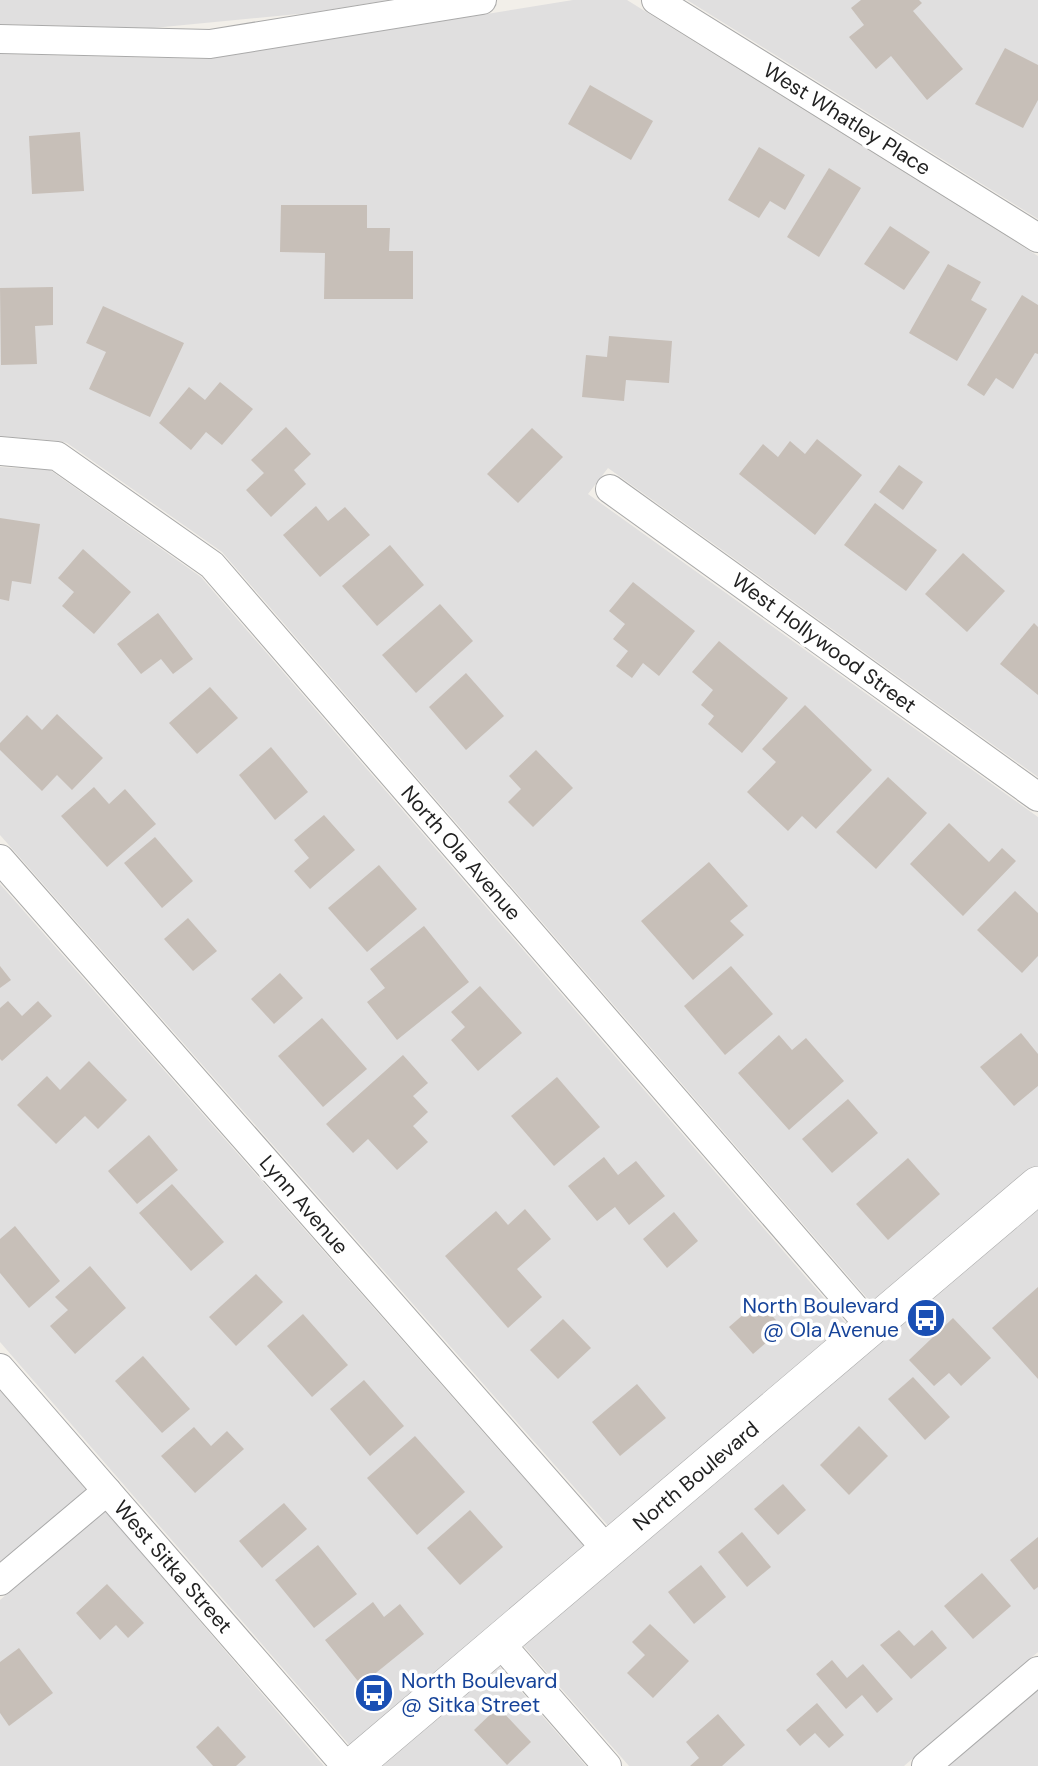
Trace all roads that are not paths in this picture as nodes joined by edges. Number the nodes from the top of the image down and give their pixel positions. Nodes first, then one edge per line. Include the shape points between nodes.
1 (482, 0) edge
2 (656, 0) edge
3 (0, 39) edge
4 (1038, 238) edge
5 (0, 451) edge
6 (610, 489) dead end
7 (1038, 797) edge
8 (0, 859) edge
9 (1038, 1185) edge
10 (871, 1327) junction
11 (0, 1368) edge
12 (107, 1491) junction
13 (608, 1551) junction
14 (0, 1581) edge
15 (500, 1643) junction
16 (1038, 1671) edge
17 (346, 1766) edge
18 (353, 1766) edge
19 (607, 1766) edge
20 (926, 1766) edge

1 - 3 street via 210,44
2 - 4 street, West Whatley Place
5 - 10 street, North Ola Avenue via 57,456 212,565
6 - 7 street, West Hollywood Street
8 - 13 street, Lynn Avenue
9 - 10 street, North Boulevard
10 - 13 street, North Boulevard
11 - 12 street, West Sitka Street
12 - 14 street
12 - 17 street, West Sitka Street
13 - 15 street, North Boulevard
15 - 18 street, North Boulevard
15 - 19 street
16 - 20 street

